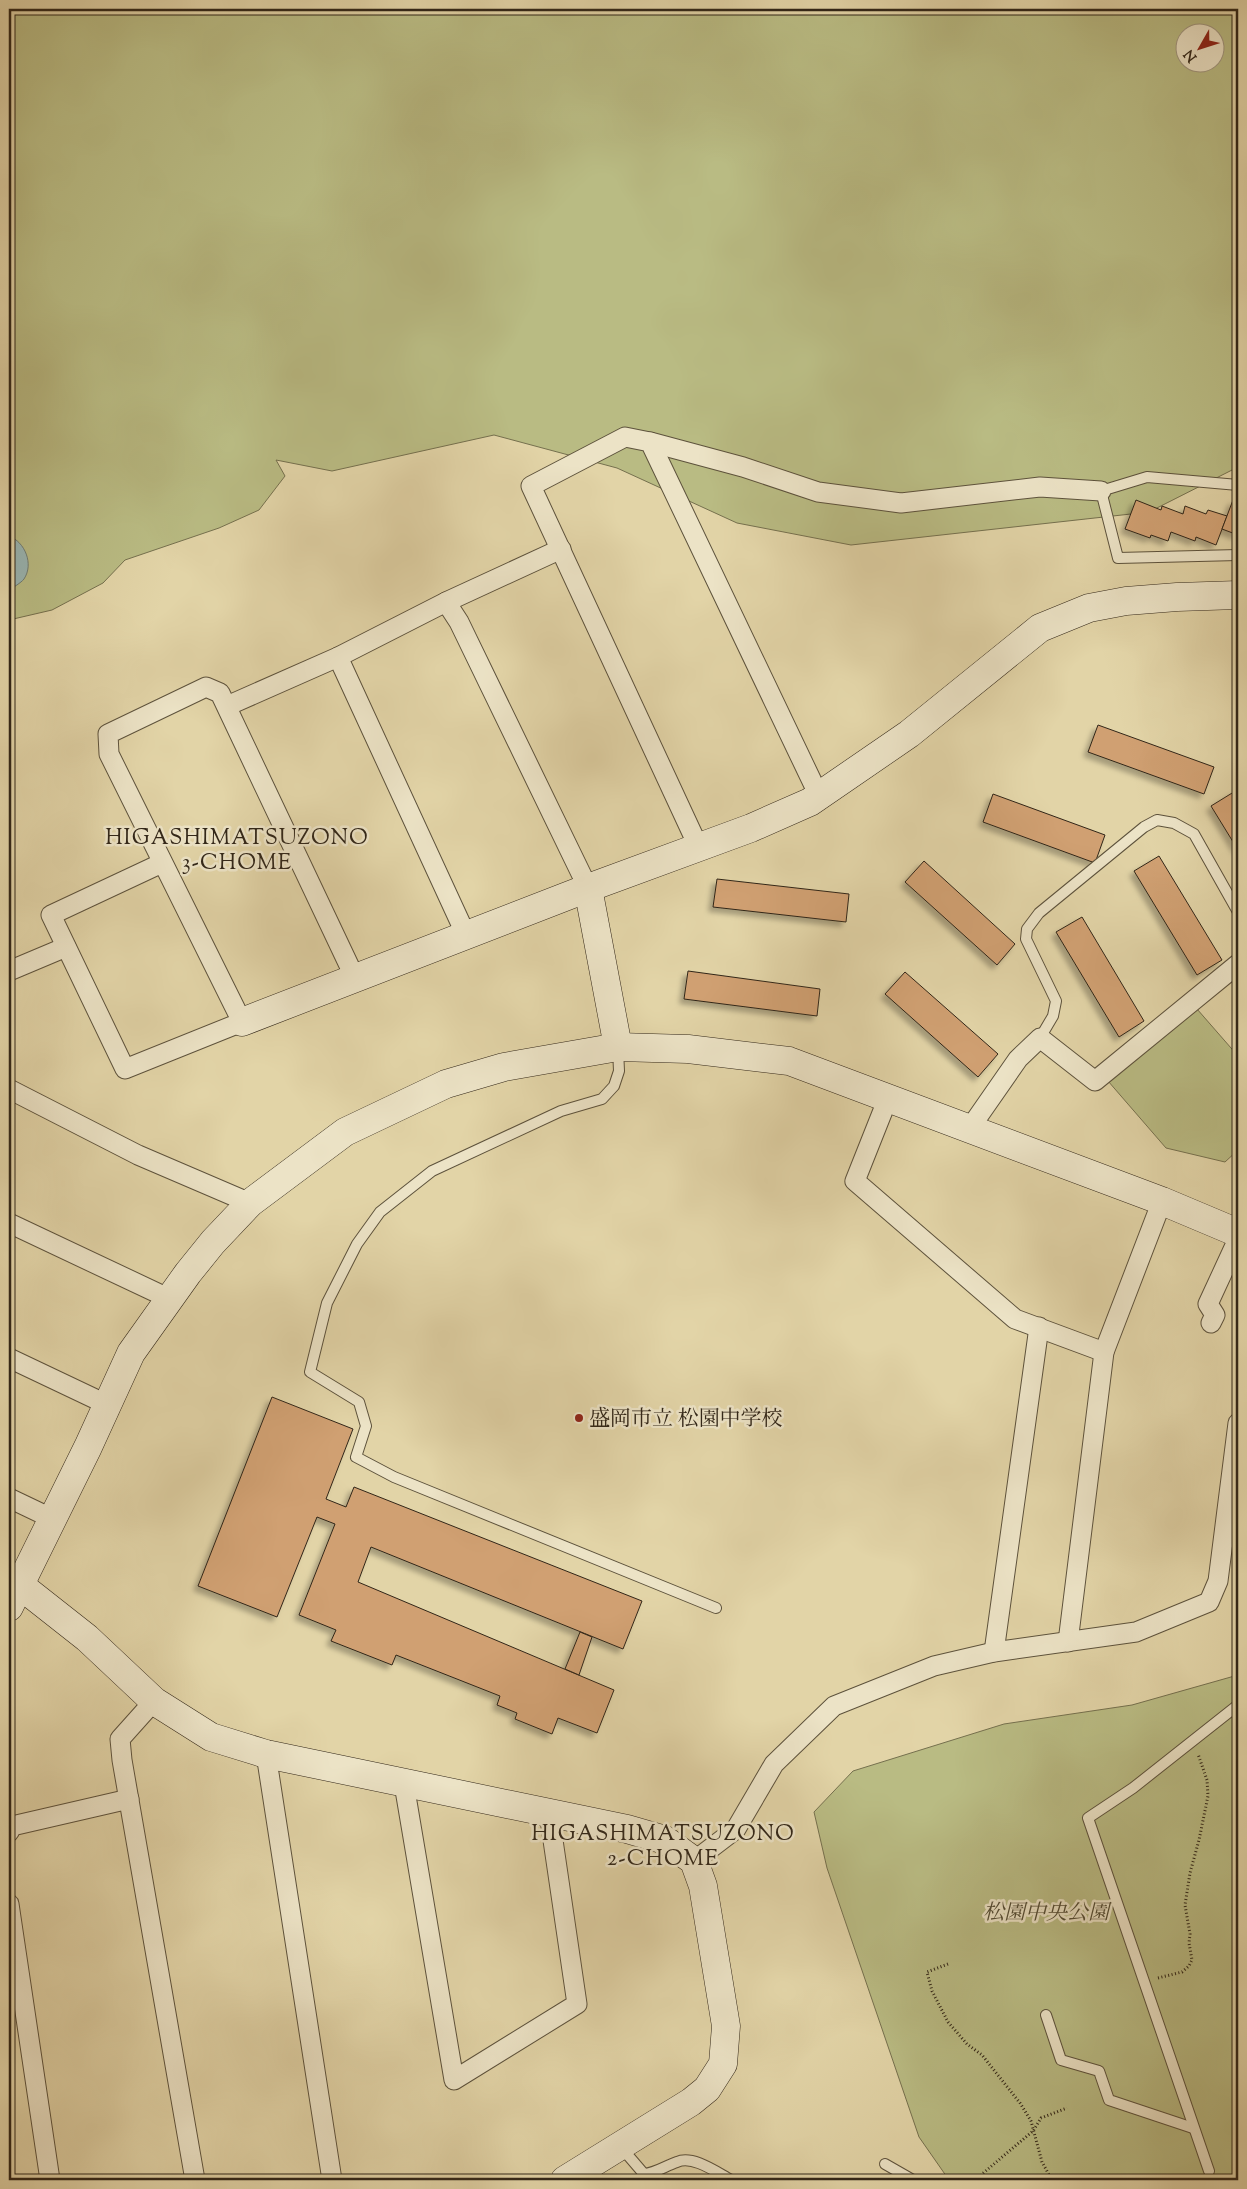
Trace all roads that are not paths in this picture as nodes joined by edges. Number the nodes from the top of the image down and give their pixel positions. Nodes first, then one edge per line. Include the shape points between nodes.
1 (650, 442) junction
2 (1238, 485) edge
3 (1101, 491) junction
4 (561, 549) junction
5 (1238, 555) edge
6 (1238, 595) edge
7 (446, 602) junction
8 (338, 657) junction
9 (227, 706) junction
10 (818, 796) junction
11 (699, 848) junction
12 (162, 863) junction
13 (588, 888) junction
14 (1238, 912) edge
15 (466, 935) junction
16 (66, 947) junction
17 (1238, 964) edge
18 (9, 971) edge
19 (355, 978) junction
20 (242, 1022) junction
21 (1040, 1038) junction
22 (618, 1047) junction
23 (9, 1090) edge
24 (888, 1098) junction
25 (970, 1128) junction
26 (1162, 1201) junction
27 (250, 1203) junction
28 (9, 1223) edge
29 (1238, 1233) edge
30 (1238, 1239) edge
31 (170, 1299) junction
32 (1211, 1323) dead end
33 (1039, 1327) junction
34 (1104, 1352) junction
35 (9, 1358) edge
36 (108, 1405) junction
37 (1238, 1423) edge
38 (9, 1498) edge
39 (53, 1519) junction
40 (15, 1597) edge
41 (716, 1608) dead end
42 (1068, 1642) junction
43 (994, 1652) junction
44 (154, 1701) junction
45 (1238, 1705) edge
46 (266, 1754) junction
47 (404, 1784) junction
48 (129, 1800) junction
49 (549, 1813) junction
50 (9, 1832) edge
51 (694, 1861) junction
52 (9, 1904) edge
53 (1046, 2015) dead end
54 (1193, 2128) junction
55 (619, 2145) junction
56 (885, 2164) dead end
57 (1209, 2171) dead end
58 (50, 2180) edge
59 (195, 2180) edge
60 (332, 2180) edge
61 (565, 2180) edge
62 (731, 2180) edge
63 (914, 2180) edge

1 - 3 street via 818,492 901,502 1040,488
1 - 4 street via 626,438 531,486
1 - 10 street
2 - 3 lane via 1147,477
3 - 5 lane via 1118,558
4 - 7 street
4 - 11 street
6 - 10 street via 1126,601 1089,608 1040,628 909,734
7 - 8 street
7 - 13 street via 459,622
8 - 9 street
8 - 15 street
9 - 12 street via 220,693 206,687 108,734 109,754
9 - 19 street
10 - 11 street
11 - 13 street
12 - 16 street via 51,915
12 - 20 street
13 - 15 street
13 - 22 street
14 - 21 lane via 1194,834 1174,822 1157,820 1144,828 1039,913 1027,929 1026,939 1056,1001 1053,1016
15 - 19 street
16 - 18 street
16 - 20 street via 125,1069
17 - 21 street via 1095,1080
19 - 20 street
21 - 25 street via 1018,1059
22 - 24 street via 688,1049 789,1061
22 - 27 street via 504,1067 446,1084 345,1132
22 - 41 lane via 619,1071 614,1086 602,1099 561,1111 432,1172 380,1212 357,1244 327,1303 310,1372 359,1402 366,1426 356,1457 394,1477
23 - 27 street via 138,1155
24 - 25 street
24 - 33 street via 856,1181 1015,1319
25 - 26 street
26 - 29 street
26 - 34 street
27 - 31 street via 214,1242
28 - 31 street
30 - 32 street via 1208,1304 1215,1315
31 - 36 street via 131,1353
33 - 34 street
33 - 43 street
34 - 42 street
35 - 36 street
36 - 39 street
37 - 42 street via 1218,1581 1210,1602 1136,1632
38 - 39 street
39 - 40 street
40 - 44 street via 87,1638
42 - 43 street
43 - 51 street via 934,1666 834,1706 774,1764 736,1829
44 - 46 street via 211,1737
44 - 48 street via 120,1738
45 - 54 lane via 1133,1788 1088,1818
46 - 47 street
46 - 60 street
47 - 49 street
47 - 49 street via 454,2080 577,2004
48 - 50 street via 12,1826
48 - 59 street
49 - 51 street via 627,1828 665,1840
51 - 55 street via 703,1886 726,2026 723,2064 708,2089
52 - 58 street
53 - 54 lane via 1061,2060 1099,2072 1109,2100
54 - 57 lane
55 - 61 street
55 - 62 lane via 644,2174 683,2159
56 - 63 lane

